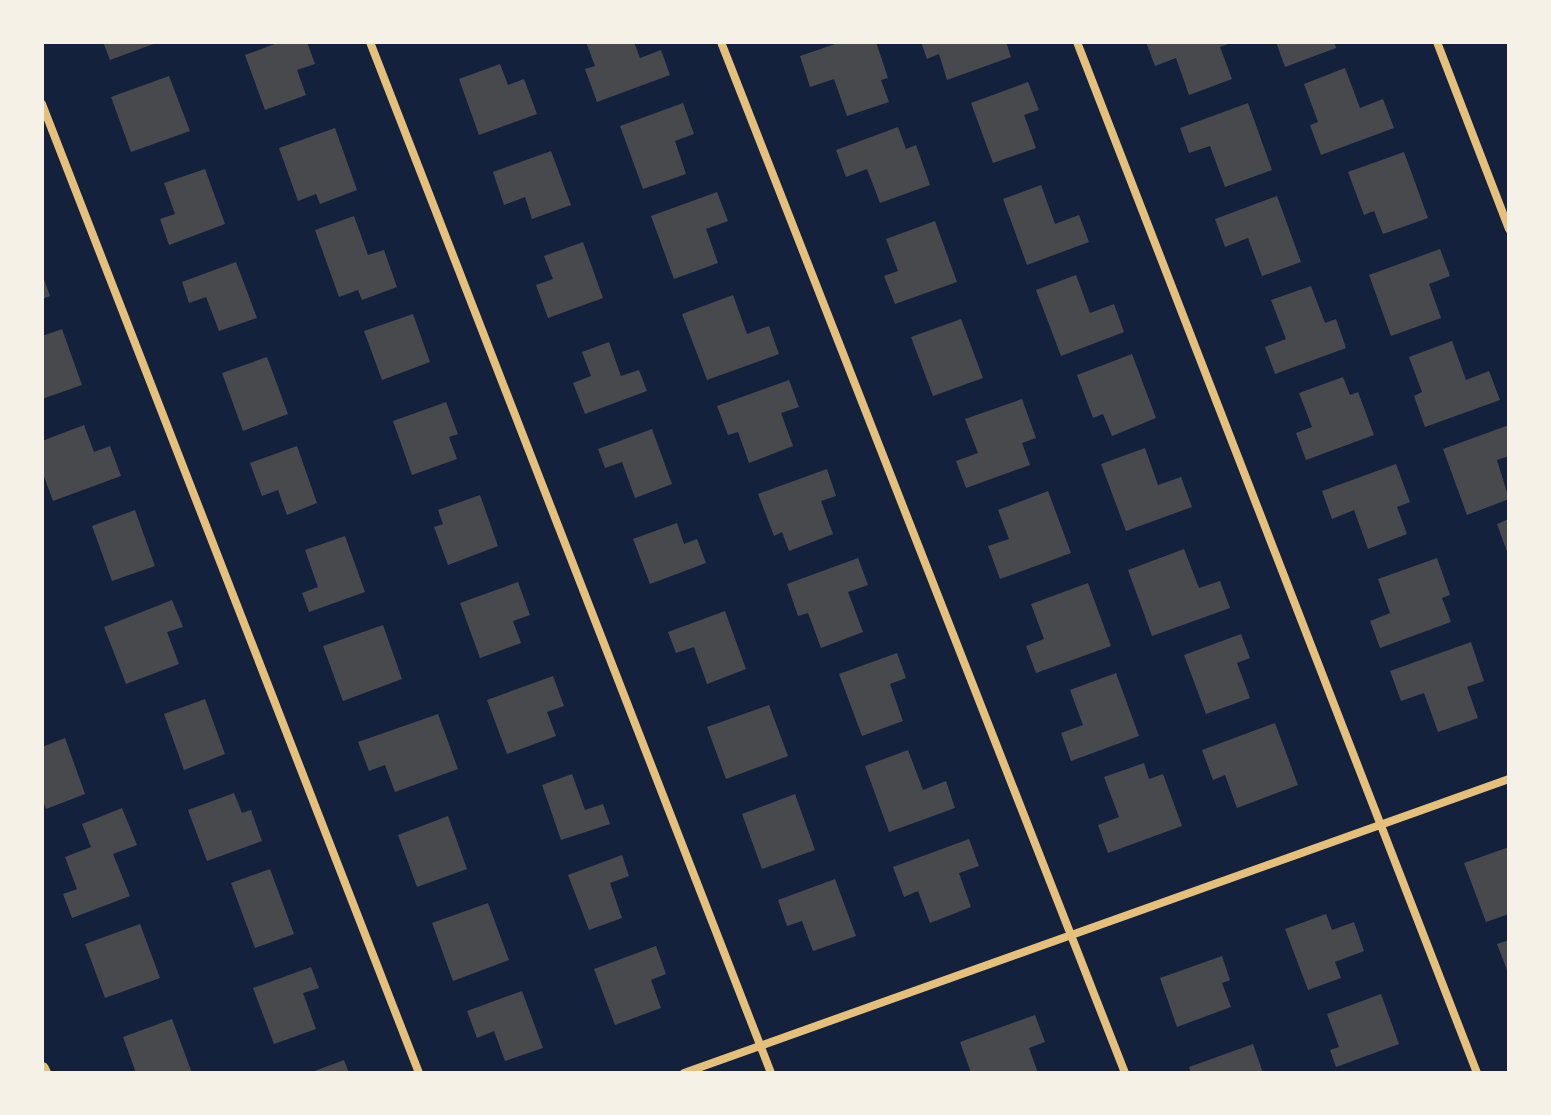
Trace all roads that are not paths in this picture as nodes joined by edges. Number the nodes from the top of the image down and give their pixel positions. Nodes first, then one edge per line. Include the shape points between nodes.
1 (370, 42) edge
2 (721, 42) edge
3 (1077, 42) edge
4 (1437, 42) edge
5 (42, 104) edge
6 (1509, 229) edge
7 (1509, 779) edge
8 (1381, 824) junction
9 (1071, 934) junction
10 (761, 1046) junction
11 (419, 1073) edge
12 (684, 1073) edge
13 (771, 1073) edge
14 (1125, 1073) edge
15 (1477, 1073) edge

1 - 10 street
2 - 9 street
3 - 8 street
4 - 6 street
5 - 11 street
7 - 8 street
8 - 9 street
8 - 15 street
9 - 10 street
9 - 14 street
10 - 12 street
10 - 13 street

